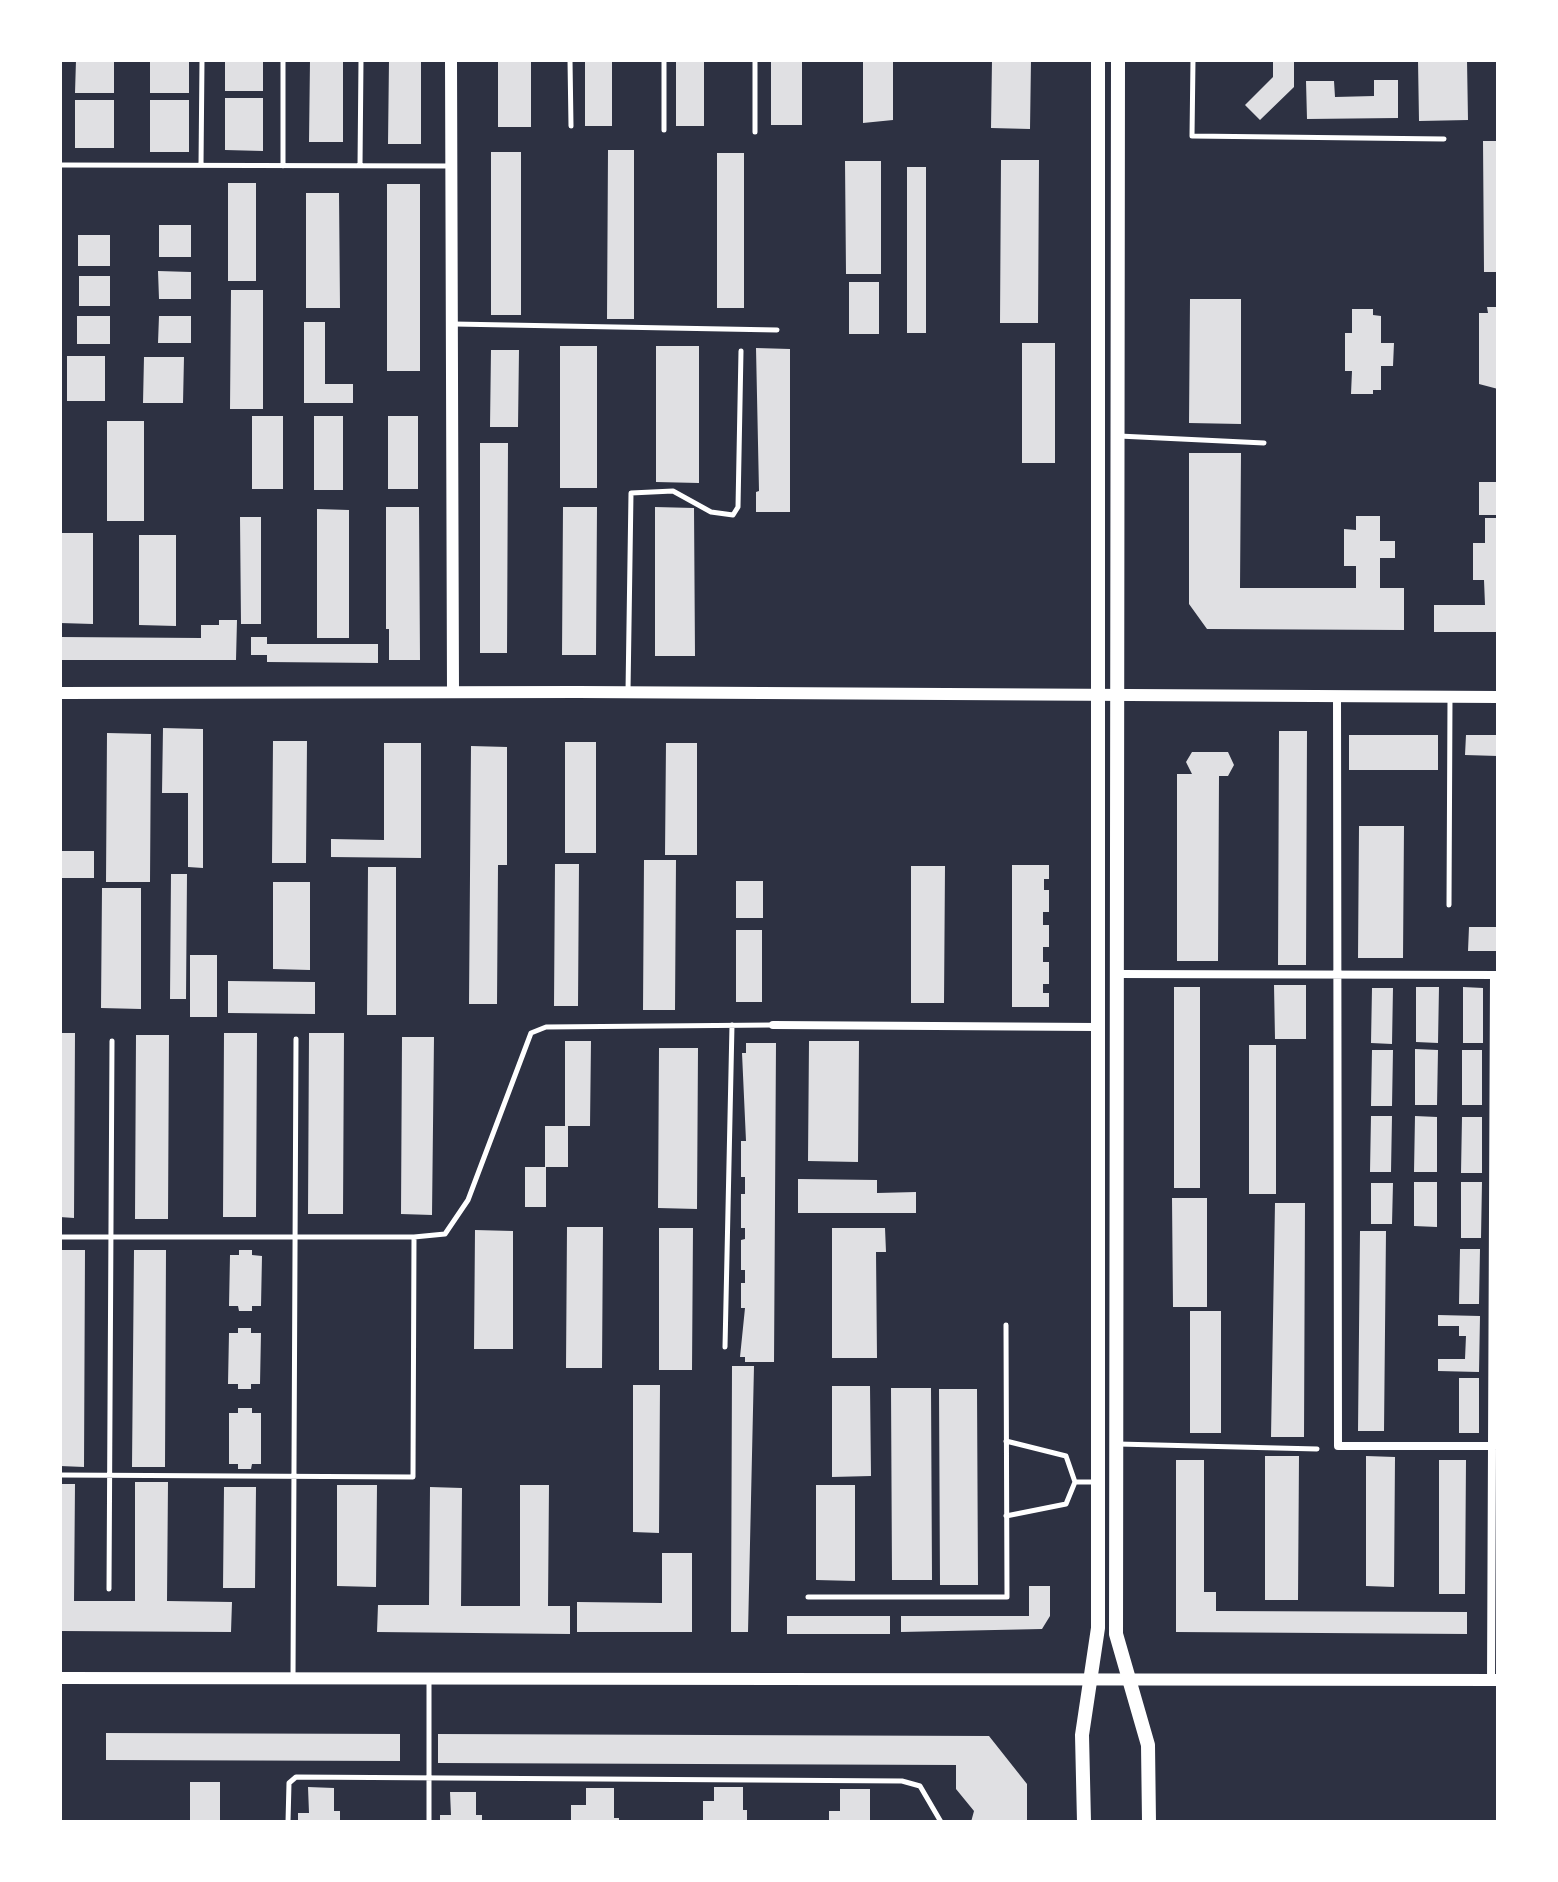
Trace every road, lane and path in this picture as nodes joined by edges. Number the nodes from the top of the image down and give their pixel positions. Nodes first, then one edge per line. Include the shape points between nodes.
1 (202, 60) edge
2 (283, 60) edge
3 (361, 60) edge
4 (451, 60) edge
5 (570, 60) edge
6 (664, 60) edge
7 (755, 60) edge
8 (1098, 60) edge
9 (1118, 60) edge
10 (1193, 60) edge
11 (571, 126) dead end
12 (664, 130) dead end
13 (755, 132) dead end
14 (1444, 139) dead end
15 (60, 165) edge
16 (201, 165) junction
17 (283, 166) junction
18 (360, 166) junction
19 (452, 166) junction
20 (452, 324) junction
21 (777, 330) dead end
22 (741, 351) dead end
23 (1118, 435) junction
24 (1264, 443) dead end
25 (453, 692) junction
26 (628, 692) junction
27 (60, 693) edge
28 (1096, 694) junction
29 (1117, 695) junction
30 (1337, 696) junction
31 (1450, 697) junction
32 (1498, 697) edge
33 (1449, 905) dead end
34 (1117, 974) junction
35 (1338, 974) junction
36 (1496, 975) edge
37 (732, 1025) junction
38 (773, 1025) joint
39 (1096, 1027) junction
40 (296, 1039) dead end
41 (112, 1041) dead end
42 (60, 1237) edge
43 (111, 1237) junction
44 (295, 1237) junction
45 (414, 1237) junction
46 (1006, 1325) dead end
47 (725, 1347) dead end
48 (1006, 1441) junction
49 (1116, 1444) junction
50 (1493, 1446) junction
51 (1317, 1449) dead end
52 (60, 1475) edge
53 (110, 1475) junction
54 (294, 1477) junction
55 (1075, 1482) junction
56 (1097, 1482) junction
57 (1006, 1516) junction
58 (109, 1589) dead end
59 (808, 1597) dead end
60 (60, 1678) edge
61 (293, 1679) junction
62 (429, 1679) junction
63 (1090, 1679) junction
64 (1129, 1679) junction
65 (1495, 1680) edge
66 (429, 1777) junction
67 (288, 1822) edge
68 (429, 1822) edge
69 (941, 1822) edge
70 (1084, 1822) edge
71 (1149, 1822) edge

1 - 16 lane
2 - 17 lane
3 - 18 lane
4 - 19 street
5 - 11 lane
6 - 12 lane
7 - 13 lane
8 - 28 main road
9 - 23 main road
10 - 14 lane via 1192,136
15 - 16 lane
16 - 17 lane
17 - 18 lane
18 - 19 lane
19 - 20 street
20 - 21 lane
20 - 25 street
22 - 26 lane via 738,507 733,515 711,512 673,491 631,493
23 - 24 lane
23 - 29 main road
25 - 26 street
25 - 27 street
26 - 28 street
28 - 29 street
28 - 39 main road
29 - 30 street
29 - 34 main road
30 - 31 street
30 - 35 street
31 - 32 street
31 - 33 lane
34 - 35 street
34 - 49 main road
35 - 36 street
35 - 50 street via 1338,1446
36 - 50 street
37 - 38 lane
37 - 45 lane via 546,1027 531,1033 468,1200 445,1234
37 - 47 lane
38 - 39 street
39 - 56 main road
40 - 44 lane
41 - 43 lane
42 - 43 lane
43 - 44 lane
43 - 53 lane
44 - 45 lane
44 - 54 lane
45 - 54 lane via 413,1477
46 - 48 lane
48 - 55 lane via 1066,1456
48 - 57 lane
49 - 51 lane
49 - 64 main road via 1116,1634
50 - 65 street
52 - 53 lane
53 - 54 lane
53 - 58 lane
54 - 61 lane
55 - 56 lane
55 - 57 lane via 1066,1504
56 - 63 main road via 1098,1628
57 - 59 lane via 1007,1597
60 - 61 street
61 - 62 street
62 - 63 street
62 - 66 lane
63 - 64 street
63 - 70 main road via 1082,1735
64 - 65 street
64 - 71 main road via 1148,1745
66 - 67 lane via 296,1777 289,1783
66 - 68 lane
66 - 69 lane via 902,1781 920,1786

